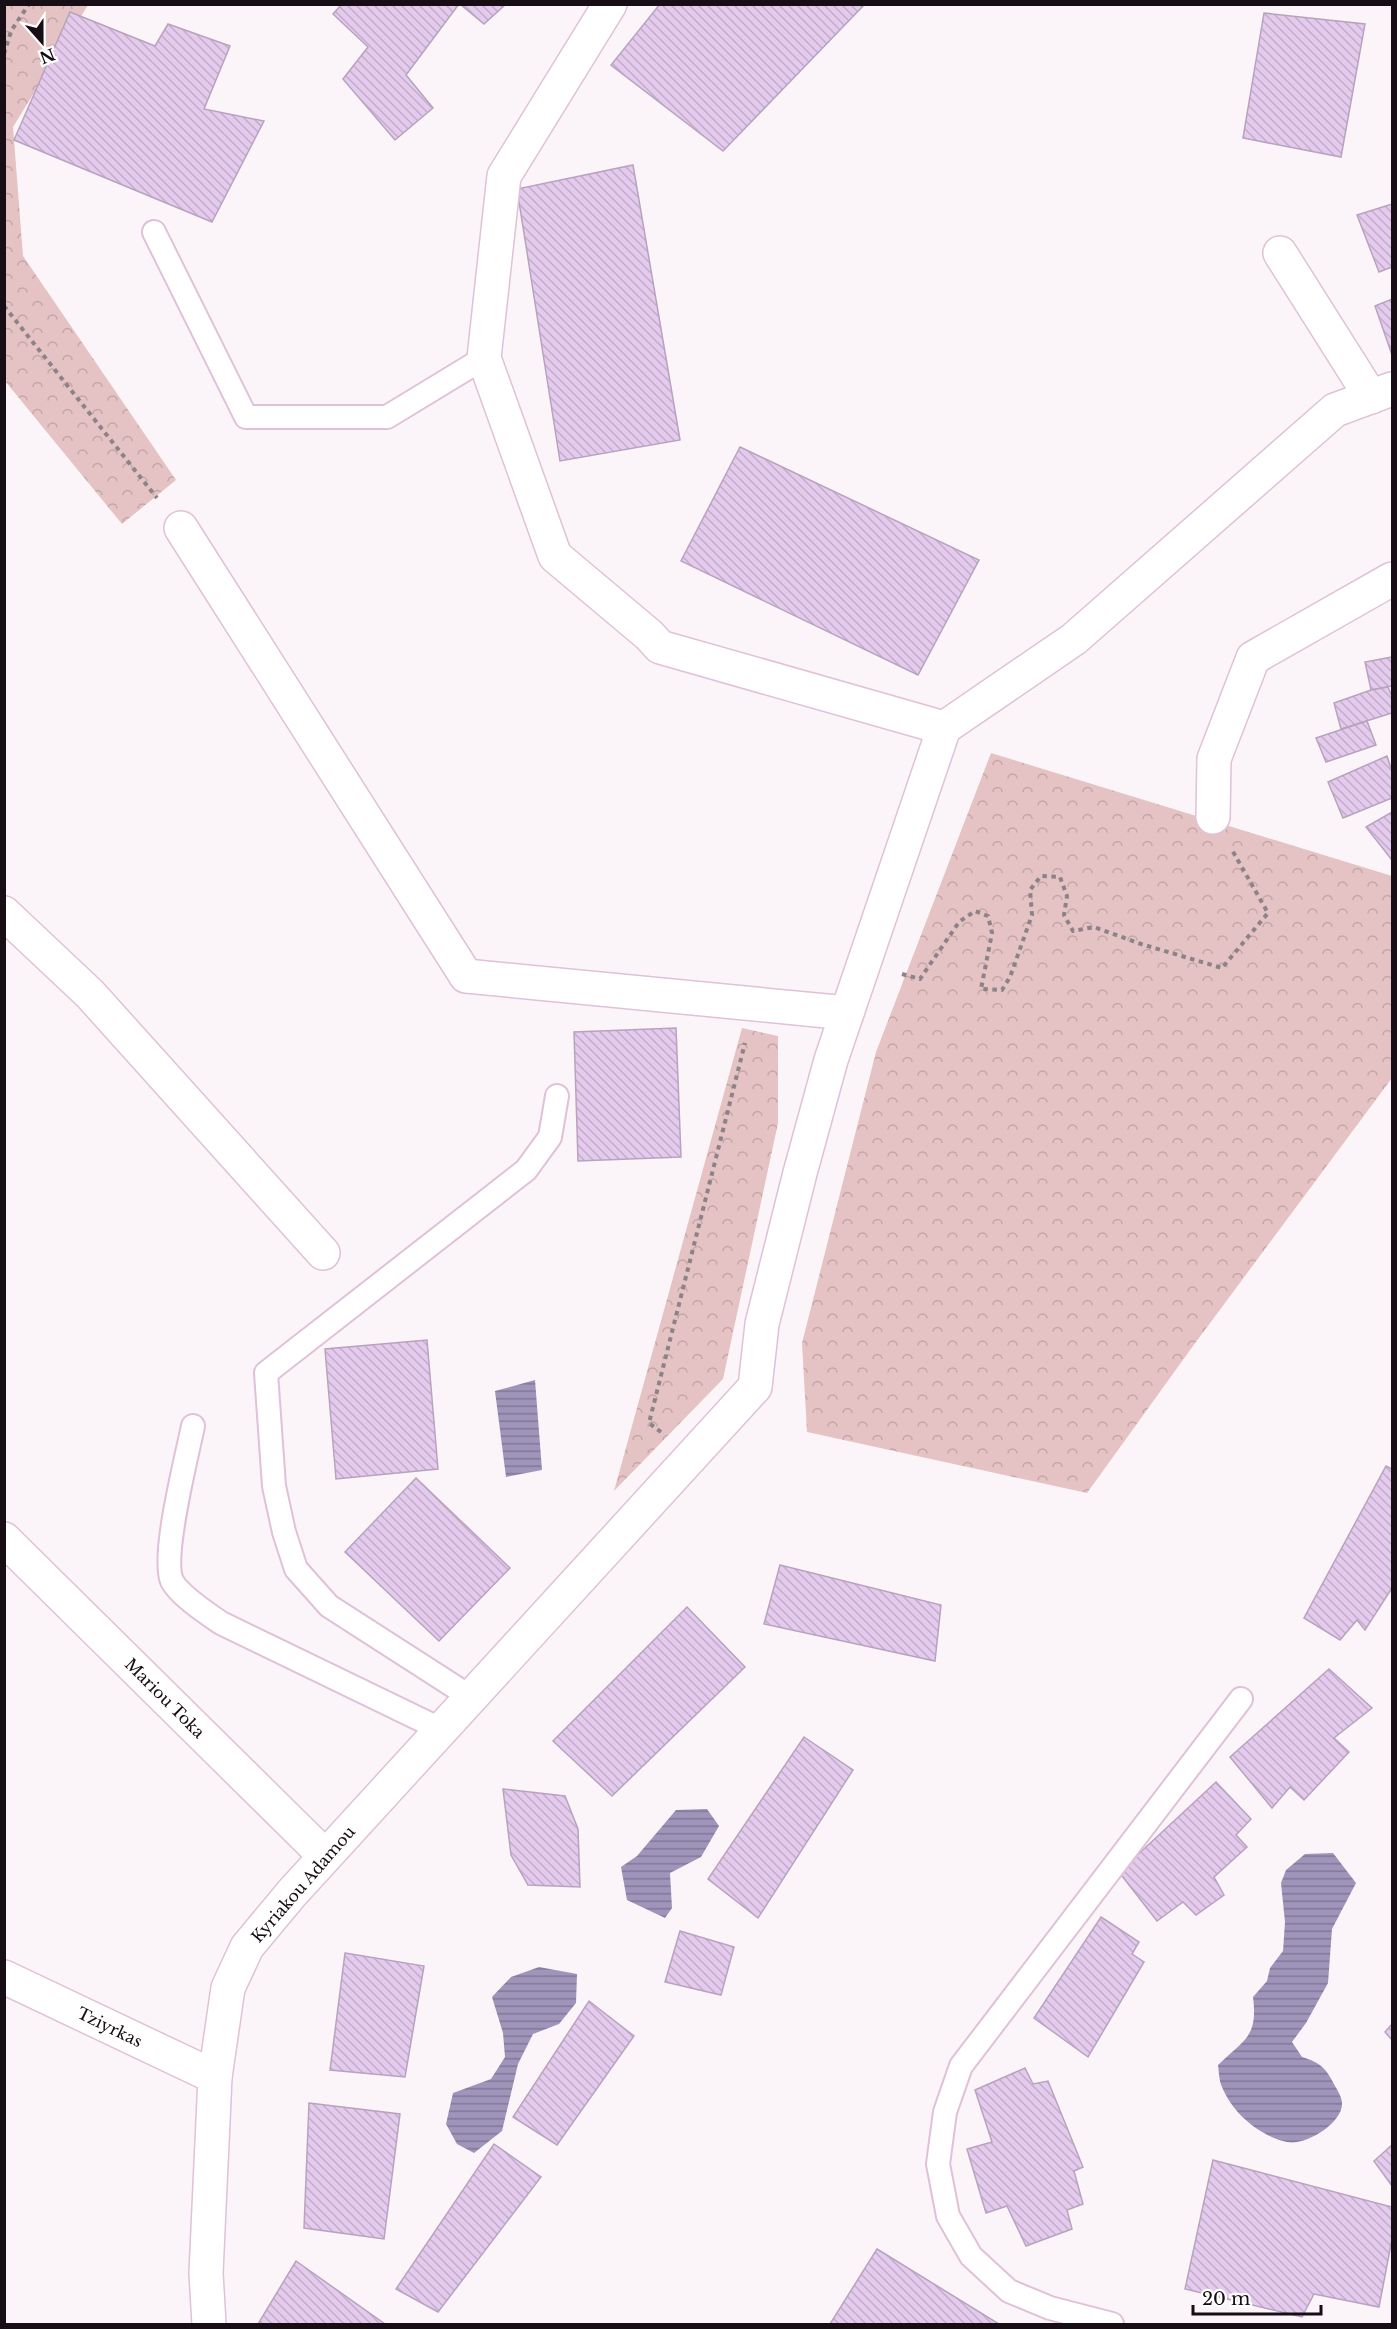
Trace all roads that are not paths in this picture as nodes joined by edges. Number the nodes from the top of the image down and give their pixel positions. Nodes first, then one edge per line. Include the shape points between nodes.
1 (610, 4) edge
2 (154, 232) dead end
3 (1280, 253) dead end
4 (484, 358) junction
5 (1382, 393) edge
6 (181, 528) road end
7 (1392, 579) edge
8 (944, 728) junction
9 (1213, 817) road end
10 (4, 913) edge
11 (847, 1013) junction
12 (557, 1096) dead end
13 (323, 1253) dead end
14 (193, 1426) dead end
15 (4, 1539) edge
16 (472, 1698) junction
17 (1241, 1699) dead end
18 (442, 1730) junction
19 (325, 1856) junction
20 (4, 1977) edge
21 (215, 2077) junction
22 (209, 2325) edge
23 (1113, 2325) edge

1 - 4 street via 504,176
2 - 4 lane via 246,417 387,417
3 - 5 street
4 - 8 street via 555,556 660,647
5 - 8 street via 1335,410 1074,639
6 - 11 street via 466,976
7 - 9 street via 1252,658 1214,759
8 - 11 street, Kyriakou Adamou
10 - 13 street via 90,994
11 - 16 street, Kyriakou Adamou via 800,1173 762,1324 755,1387
12 - 16 lane via 550,1137 526,1170 266,1373 274,1486 296,1569 329,1606
14 - 18 lane via 168,1550 172,1581 196,1606 221,1623
15 - 19 street, Mariou Toka
16 - 18 street, Kyriakou Adamou
17 - 23 lane via 961,2066 945,2112 938,2164 948,2216 971,2256 1009,2291 1050,2308
18 - 19 street, Kyriakou Adamou
19 - 21 street, Kyriakou Adamou via 248,1947 228,1988
20 - 21 street, Tziyrkas
21 - 22 street, Kyriakou Adamou via 206,2274

